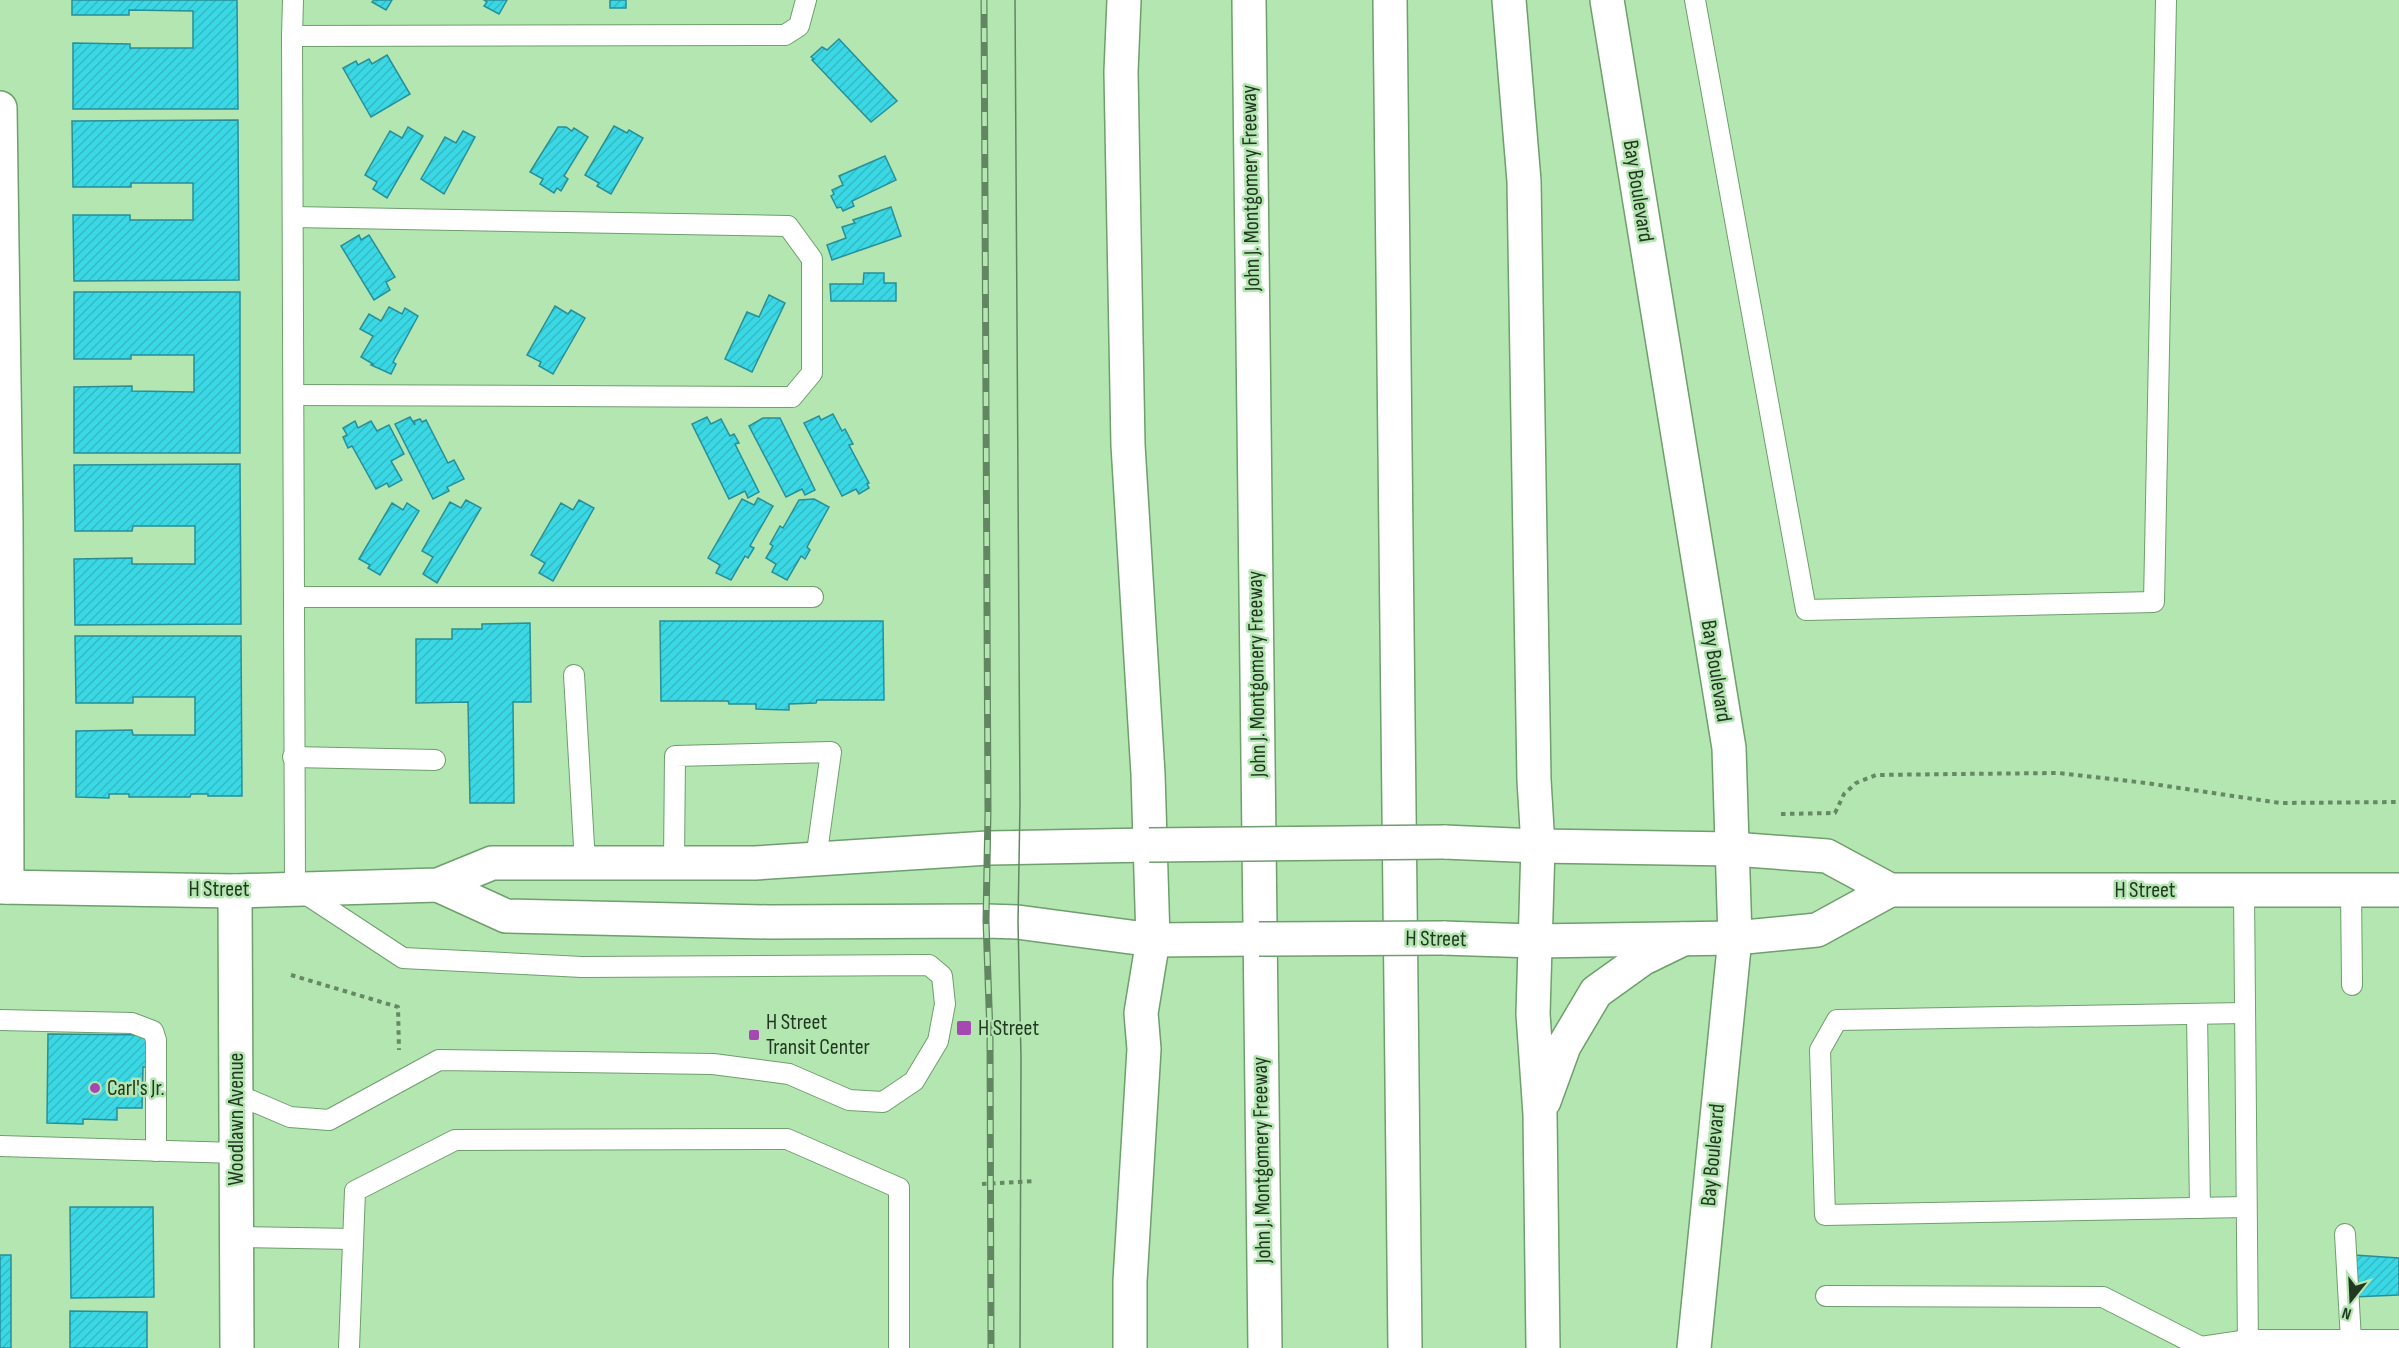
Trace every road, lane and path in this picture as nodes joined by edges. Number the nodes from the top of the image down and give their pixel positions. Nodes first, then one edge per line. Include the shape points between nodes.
1 (293, 0) edge
2 (806, 0) edge
3 (1124, 0) edge
4 (1249, 0) edge
5 (1390, 0) edge
6 (1509, 0) edge
7 (1607, 0) edge
8 (1695, 0) edge
9 (2166, 0) edge
10 (292, 36) junction
11 (0, 108) edge
12 (0, 153) edge
13 (293, 216) junction
14 (294, 395) junction
15 (3, 521) edge
16 (295, 597) junction
17 (813, 597) dead end
18 (574, 675) dead end
19 (293, 757) junction
20 (3, 759) edge
21 (435, 760) dead end
22 (2399, 802) edge
23 (1835, 813) dead end
24 (1149, 845) junction
25 (1538, 846) junction
26 (1733, 849) junction
27 (816, 859) junction
28 (585, 863) junction
29 (674, 863) junction
30 (438, 885) junction
31 (4, 887) edge
32 (295, 887) junction
33 (1890, 890) junction
34 (2244, 890) junction
35 (2399, 890) edge
36 (235, 891) junction
37 (2351, 891) junction
38 (1735, 938) junction
39 (1683, 939) junction
40 (1156, 940) junction
41 (1535, 941) junction
42 (291, 975) dead end
43 (2352, 984) dead end
44 (2244, 1013) junction
45 (2197, 1014) junction
46 (0, 1020) edge
47 (400, 1081) junction
48 (236, 1094) junction
49 (1540, 1114) junction
50 (0, 1146) edge
51 (156, 1150) junction
52 (236, 1154) junction
53 (1034, 1181) dead end
54 (982, 1184) dead end
55 (2246, 1207) junction
56 (2200, 1208) junction
57 (2345, 1234) dead end
58 (236, 1237) junction
59 (353, 1239) junction
60 (1826, 1296) dead end
61 (2351, 1340) junction
62 (2399, 1341) edge
63 (2248, 1344) edge
64 (237, 1348) edge
65 (349, 1348) edge
66 (899, 1348) edge
67 (1130, 1348) edge
68 (1265, 1348) edge
69 (1405, 1348) edge
70 (1543, 1348) edge
71 (1694, 1348) edge

1 - 10 lane
2 - 10 lane via 798,26 785,35
3 - 24 main road via 1121,72 1128,445
4 - 68 main road, John J. Montgomery Freeway
5 - 69 main road
6 - 25 main road via 1524,181
7 - 26 main road, Bay Boulevard via 1729,748
8 - 9 lane via 1806,610 2154,602
10 - 13 lane
11 - 12 main road
12 - 15 main road
13 - 14 lane
13 - 14 lane via 788,226 812,259 812,374 792,397
14 - 16 lane
15 - 20 main road
16 - 17 lane
16 - 19 lane
18 - 28 lane
19 - 21 lane
19 - 32 lane
20 - 31 main road
22 - 23 path via 2280,803 2059,773 1956,774 1876,776 1856,783 1844,794
24 - 25 main road, H Street, bridge via 1444,842
24 - 27 main road, H Street via 988,848
24 - 40 main road
25 - 26 main road, H Street
25 - 41 main road
26 - 33 main road, H Street via 1827,856
26 - 38 main road, Bay Boulevard
27 - 29 main road, H Street
27 - 29 lane via 831,752 675,756
28 - 29 main road, H Street
28 - 30 main road, H Street via 492,863
30 - 32 main road, H Street
30 - 40 main road, H Street via 506,916 1018,922
31 - 36 main road, H Street
32 - 36 main road, H Street
32 - 47 lane via 403,958 582,967 929,965 942,976 945,1004 938,1041 914,1081 883,1102 849,1100 789,1074 713,1064 439,1060
33 - 34 main road, H Street
33 - 38 main road, H Street via 1817,930
34 - 37 main road, H Street
34 - 44 lane
35 - 37 main road, H Street
36 - 48 main road, Woodlawn Avenue
37 - 43 lane
38 - 39 main road, H Street
38 - 71 main road, Bay Boulevard
39 - 41 main road, H Street
39 - 49 main road via 1642,958 1596,992 1564,1046
40 - 41 main road, H Street, bridge
40 - 67 main road via 1141,1013 1144,1049 1130,1281
41 - 49 main road via 1533,1014
42 - 47 path via 398,1008
44 - 45 lane
44 - 55 lane
45 - 56 lane
45 - 56 lane via 1837,1020 1820,1050 1825,1215
46 - 51 lane via 132,1023 153,1031
47 - 48 lane via 329,1120 290,1117
48 - 52 main road, Woodlawn Avenue
49 - 70 main road
50 - 51 lane
51 - 52 lane
52 - 58 main road, Woodlawn Avenue
53 - 54 path
55 - 56 lane
55 - 63 lane
57 - 61 lane
58 - 59 lane
58 - 64 main road, Woodlawn Avenue
59 - 65 lane
59 - 66 lane via 355,1191 455,1140 786,1139 899,1188
60 - 63 lane via 2103,1297 2201,1347
61 - 62 lane
61 - 63 lane

